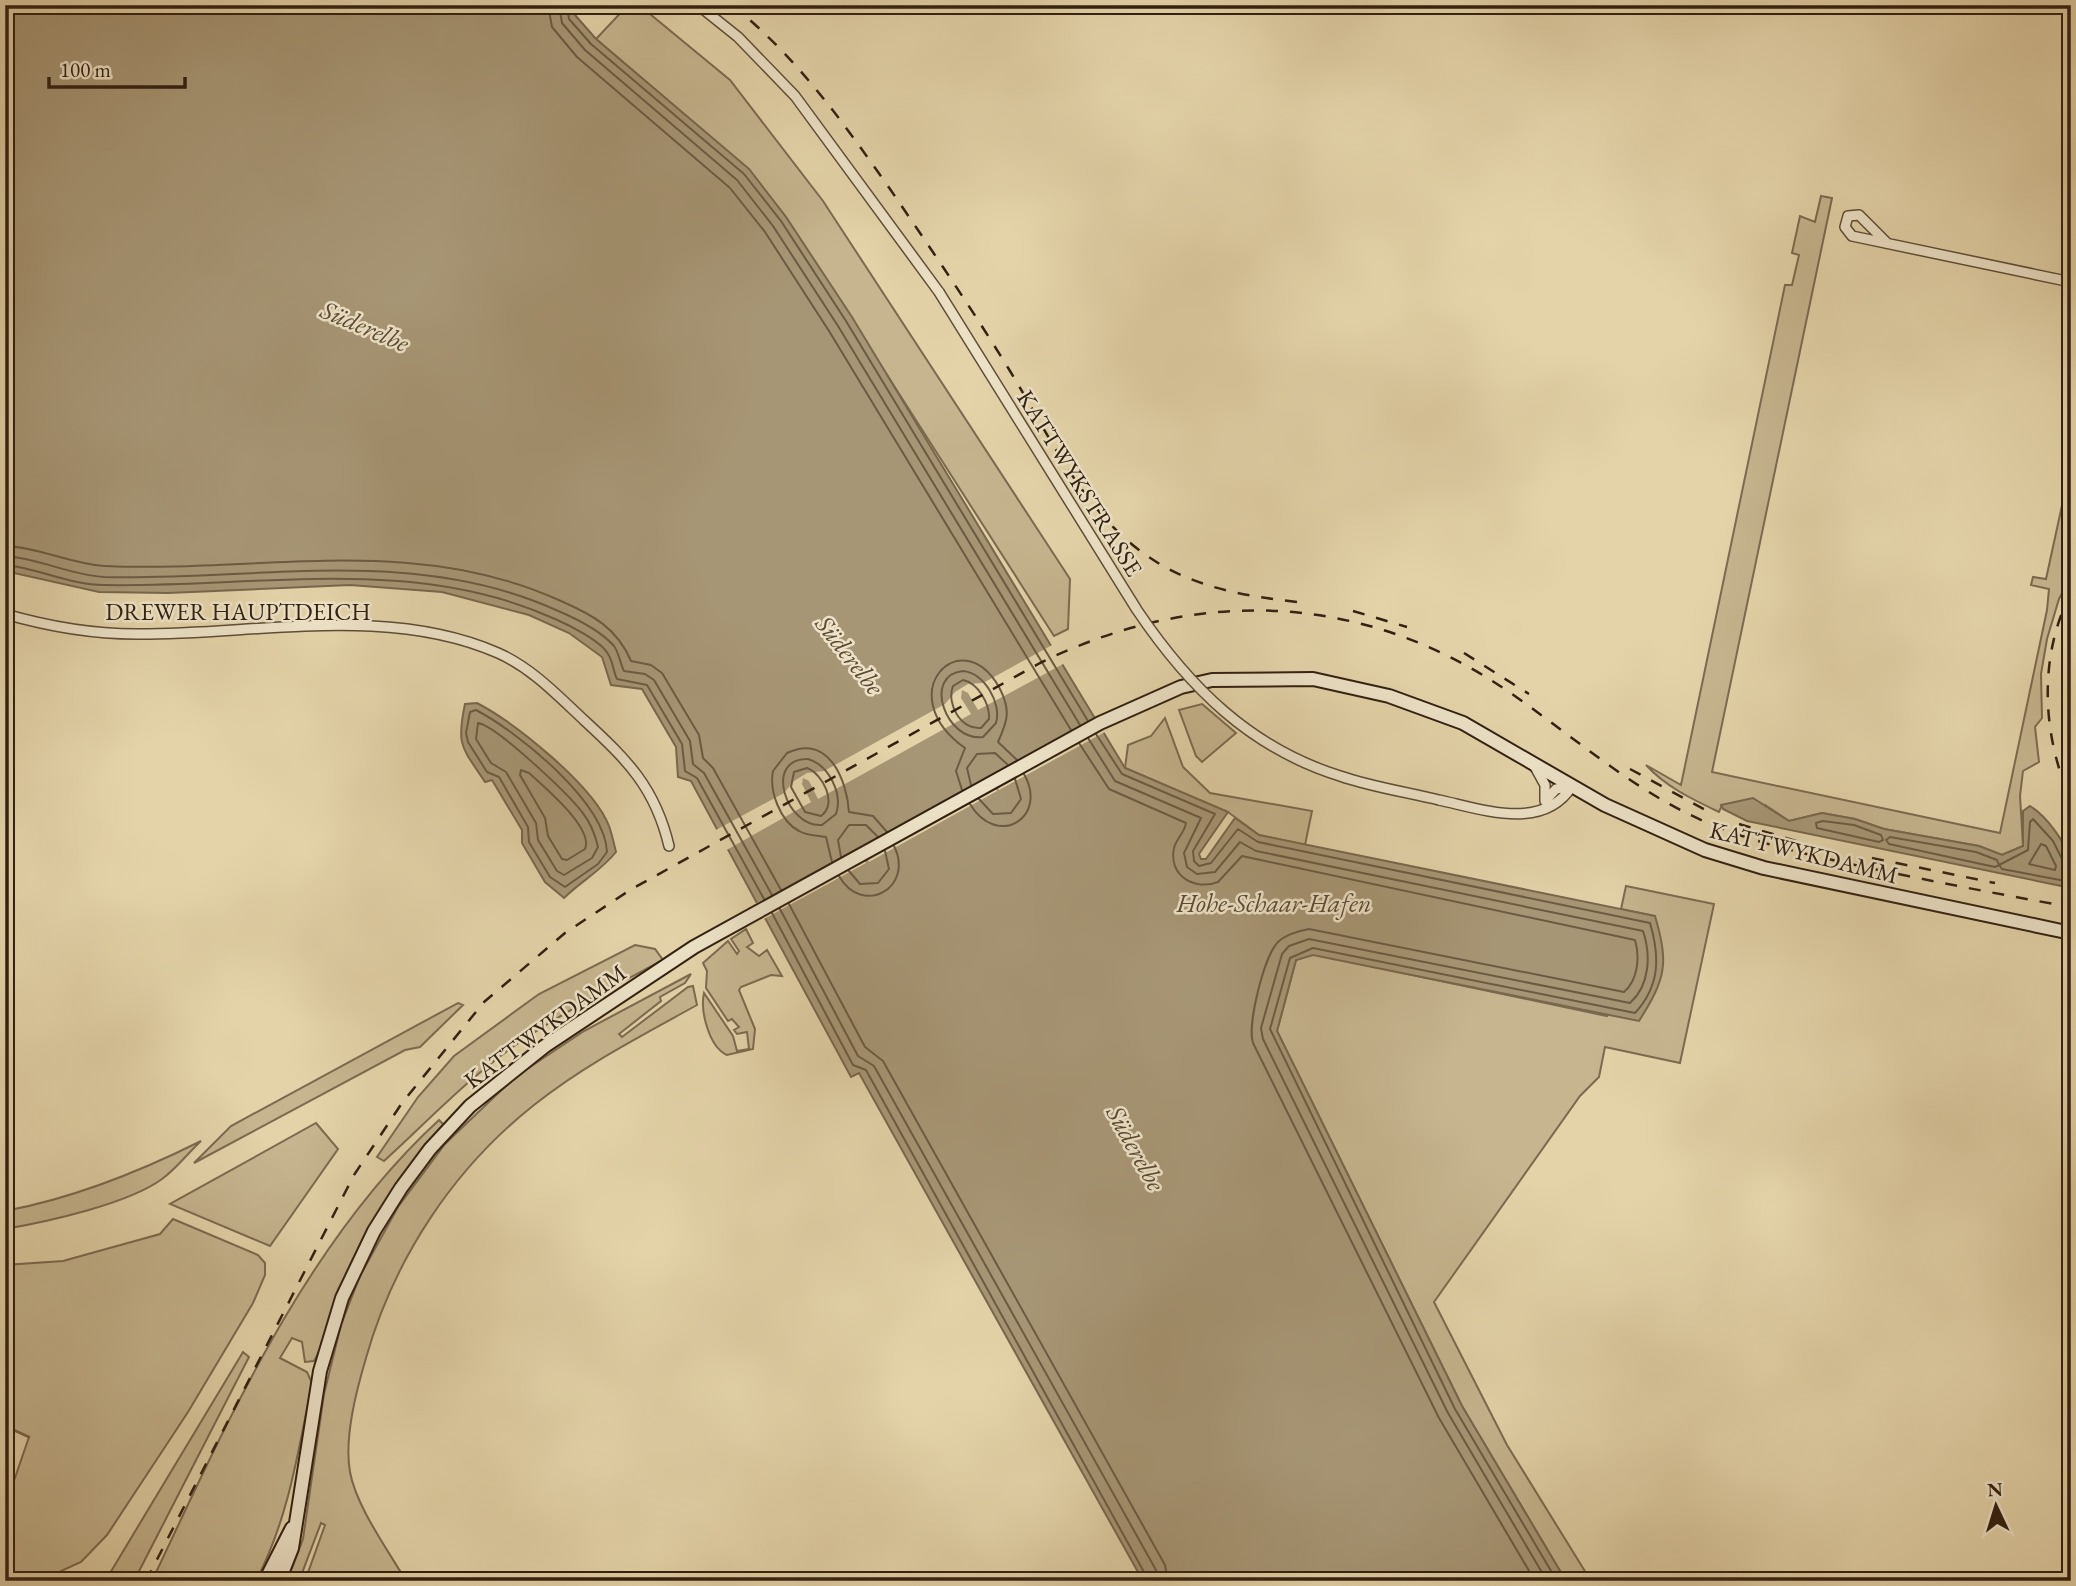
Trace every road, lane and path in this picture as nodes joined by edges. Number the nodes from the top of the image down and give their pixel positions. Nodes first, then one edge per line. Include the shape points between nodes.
1 (698, 5) edge
2 (1887, 243) dead end
3 (2071, 282) edge
4 (5, 614) edge
5 (1531, 761) junction
6 (1572, 786) junction
7 (1544, 804) junction
8 (669, 845) dead end
9 (2071, 933) edge
10 (295, 1525) junction
11 (265, 1581) edge
12 (279, 1581) edge

1 - 7 street, KATTWYKSTRASSE, bridge via 747,45 795,96 939,292 1138,610 1175,663 1207,698 1250,733 1298,761 1342,777 1515,815
2 - 3 street
4 - 8 street, DREWER HAUPTDEICH via 75,629 135,634 281,625 423,631 463,639 532,672 611,746 650,792
5 - 6 main road, KATTWYKDAMM
5 - 7 street via 1543,780
5 - 10 main road, KATTWYKDAMM via 1448,717 1351,688 1279,681 1178,692 1100,723 630,988 519,1065 470,1106 414,1169 374,1231 334,1320 315,1394
6 - 7 street, KATTWYKSTRASSE via 1559,802
6 - 9 main road, KATTWYKDAMM via 1665,835 1747,863
10 - 11 main road, KATTWYKDAMM
10 - 12 main road, KATTWYKDAMM

